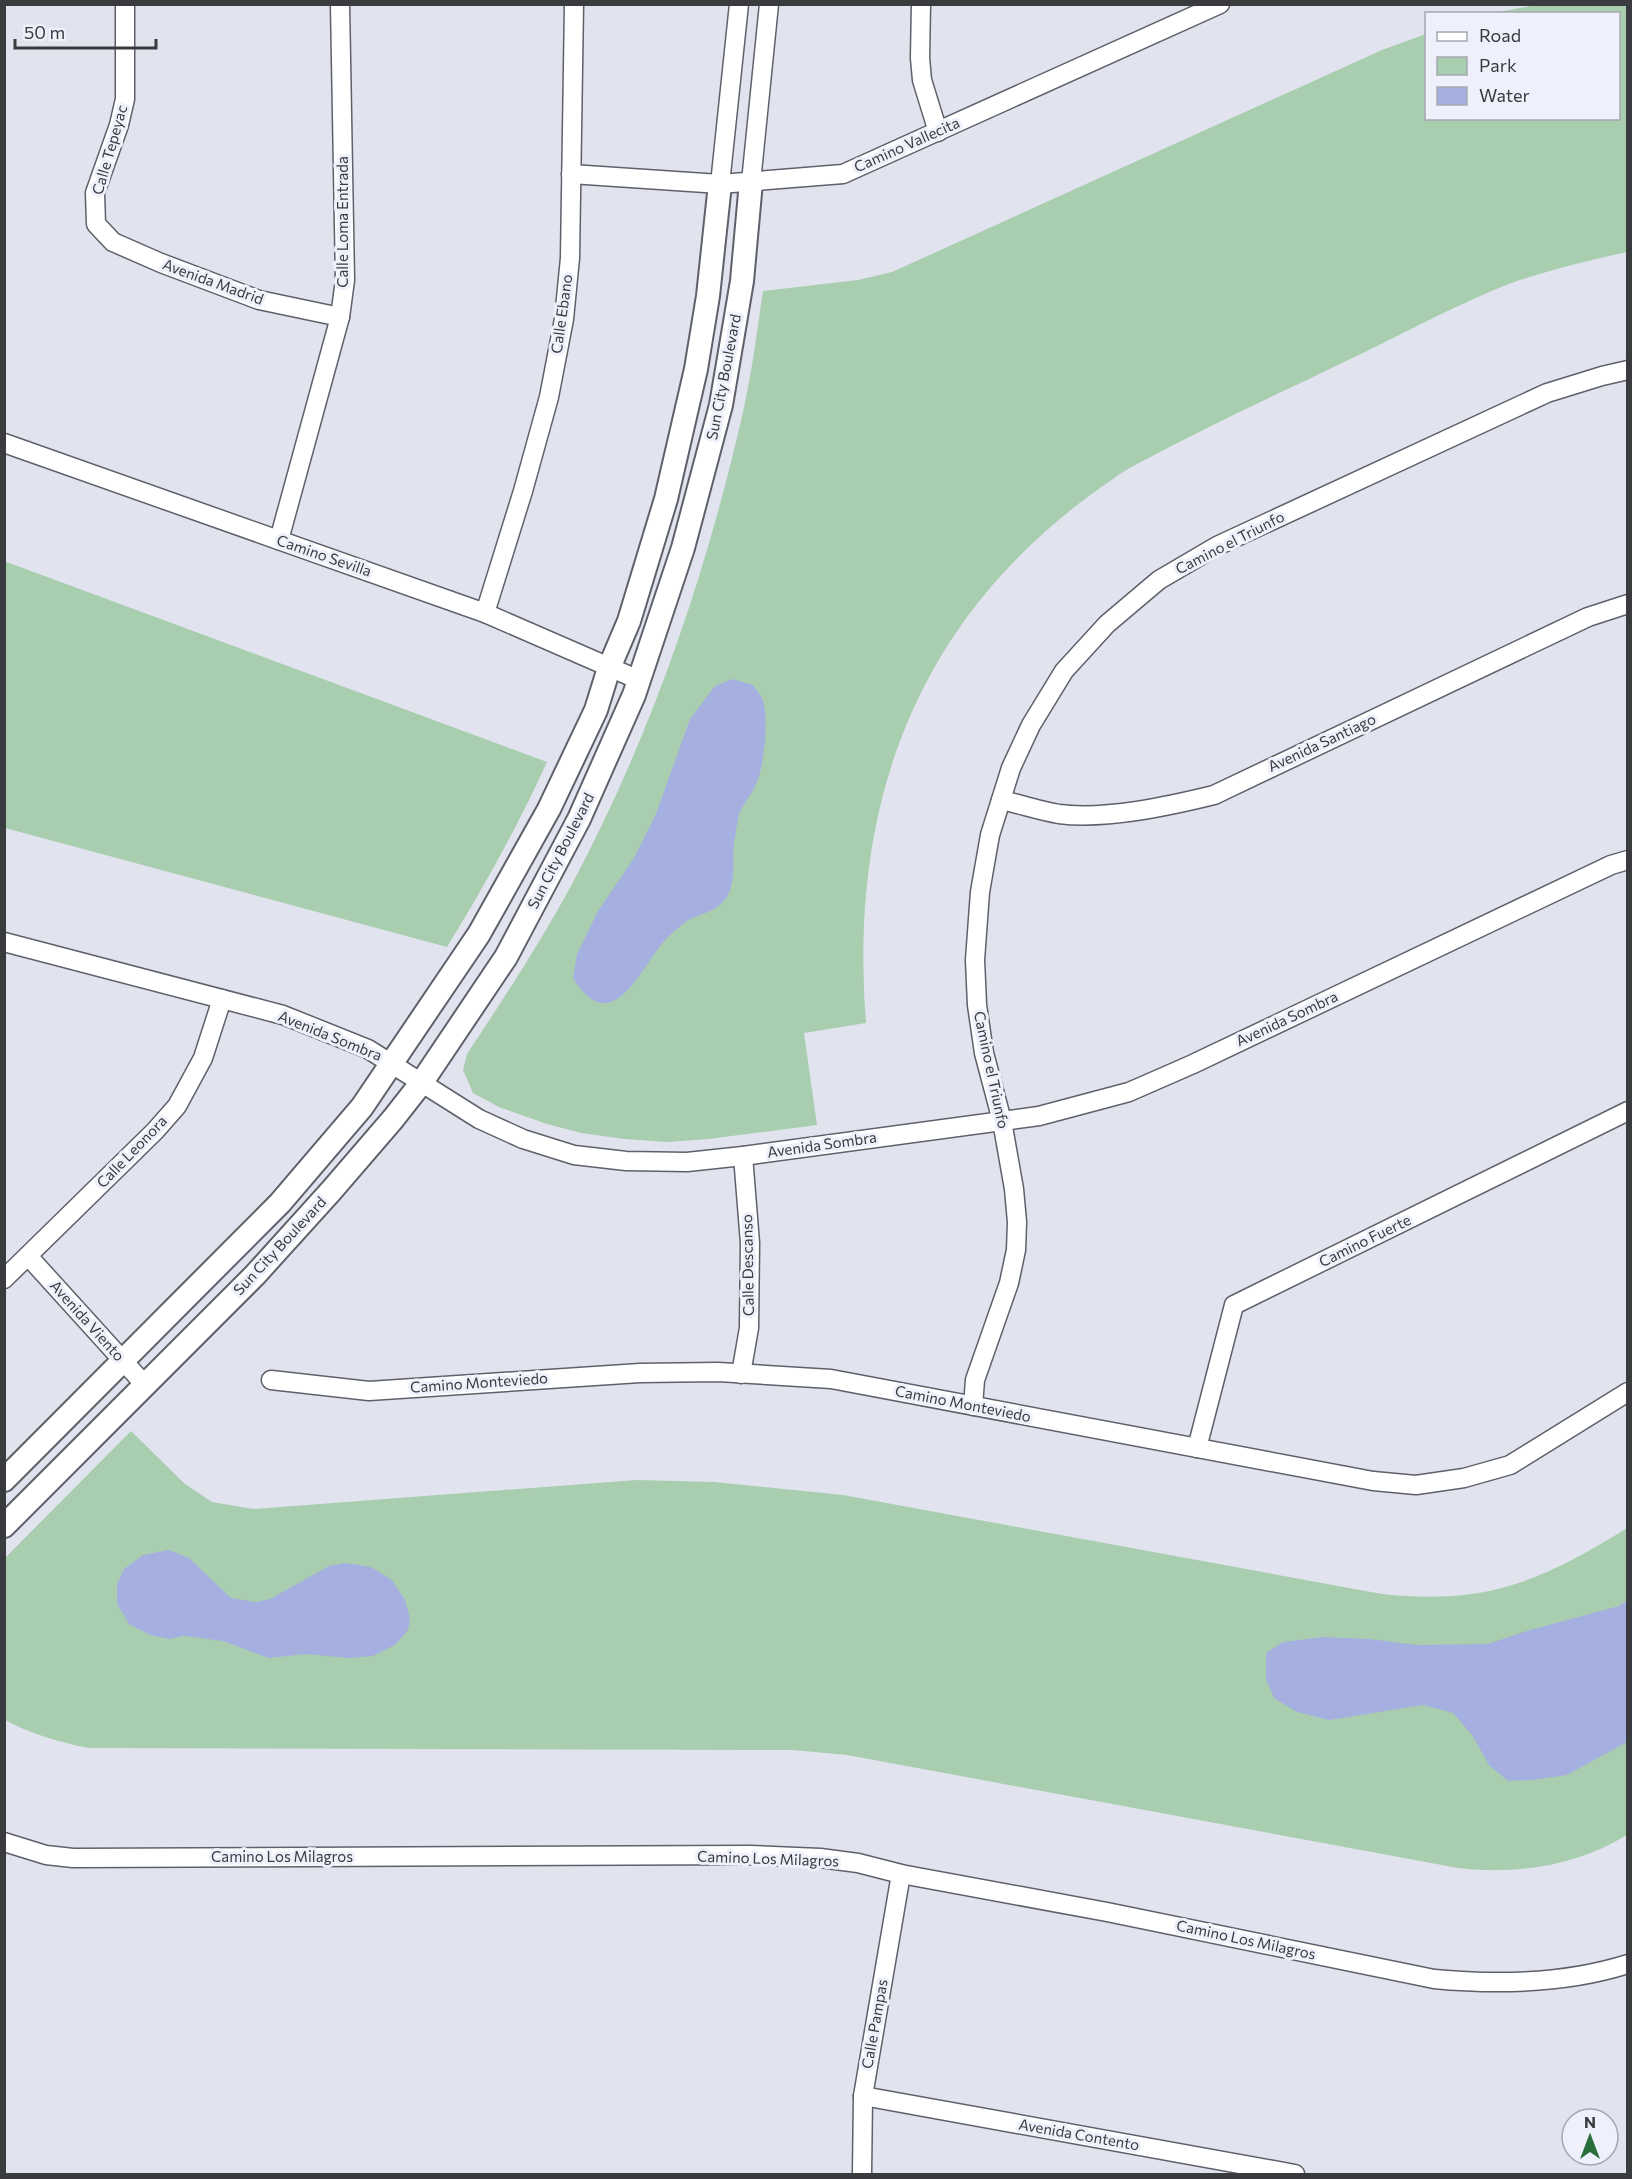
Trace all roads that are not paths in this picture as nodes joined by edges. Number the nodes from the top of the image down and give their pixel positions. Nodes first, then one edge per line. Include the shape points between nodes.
1 (125, 4) edge
2 (340, 4) edge
3 (573, 4) edge
4 (739, 4) edge
5 (769, 4) edge
6 (921, 4) edge
7 (1220, 4) edge
8 (938, 132) junction
9 (571, 174) junction
10 (751, 182) junction
11 (720, 184) junction
12 (96, 224) joint
13 (340, 317) junction
14 (1628, 370) edge
15 (4, 443) edge
16 (279, 540) junction
17 (1628, 604) edge
18 (485, 613) junction
19 (609, 668) junction
20 (639, 680) junction
21 (1001, 800) junction
22 (1628, 860) edge
23 (4, 942) edge
24 (222, 999) junction
25 (391, 1062) junction
26 (422, 1082) junction
27 (1628, 1111) edge
28 (1002, 1121) junction
29 (742, 1156) junction
30 (28, 1256) junction
31 (4, 1279) edge
32 (123, 1360) junction
33 (741, 1374) junction
34 (271, 1380) dead end
35 (145, 1385) junction
36 (1628, 1392) edge
37 (973, 1406) junction
38 (1197, 1448) junction
39 (4, 1480) edge
40 (4, 1526) edge
41 (4, 1842) edge
42 (901, 1874) junction
43 (1628, 1964) edge
44 (862, 2096) junction
45 (862, 2175) edge
46 (1295, 2175) edge

1 - 12 street, Calle Tepeyac via 125,99 95,193
2 - 13 street, Calle Loma Entrada via 345,280
3 - 9 street, Calle Ebano
4 - 11 street, Sun City Boulevard
5 - 10 street, Sun City Boulevard
6 - 8 street via 922,80
7 - 8 street, Camino Vallecita
8 - 10 street, Camino Vallecita via 843,174
9 - 11 street, Camino Vallecita
9 - 18 street, Calle Ebano via 570,258 564,319 549,397
10 - 11 street, Camino Vallecita
10 - 20 street, Sun City Boulevard via 742,281 721,405 683,548
11 - 19 street, Sun City Boulevard via 696,369 666,499 629,621
12 - 13 street, Avenida Madrid via 113,242 171,267 259,300
13 - 16 street, Calle Loma Entrada
14 - 21 street, Camino el Triunfo via 1548,393 1506,411 1217,546 1159,580 1107,624 1065,671 1031,725
15 - 16 street, Camino Sevilla
16 - 18 street, Camino Sevilla
17 - 21 street, Avenida Santiago via 1588,617 1214,795 1159,808 1098,814 1060,814
18 - 19 street, Camino Sevilla
19 - 20 street, Camino Sevilla
19 - 25 street, Sun City Boulevard via 596,710 549,809 479,933
20 - 26 street, Sun City Boulevard via 579,819 511,947
21 - 28 street, Camino el Triunfo via 980,892 975,960 984,1053
22 - 28 street, Avenida Sombra via 1129,1092 1039,1116
23 - 24 street, Avenida Sombra
24 - 25 street, Avenida Sombra via 292,1019
24 - 30 street, Calle Leonora via 203,1058 177,1106
25 - 26 street, Avenida Sombra
25 - 32 street, Sun City Boulevard via 362,1107 280,1203
26 - 29 street, Avenida Sombra via 479,1119 523,1139 574,1155 687,1162
26 - 35 street, Sun City Boulevard via 255,1275
27 - 38 street, Camino Fuerte via 1234,1305
28 - 29 street, Avenida Sombra
28 - 37 street, Camino el Triunfo via 1014,1189 1017,1250 998,1321 975,1380
29 - 33 street, Calle Descanso via 750,1243 748,1328
30 - 31 street, Calle Leonora
30 - 32 street, Avenida Viento
32 - 35 street, Avenida Viento
32 - 39 street, Sun City Boulevard
33 - 34 street, Camino Monteviedo via 640,1373 369,1391
33 - 37 street, Camino Monteviedo via 831,1379
35 - 40 street, Sun City Boulevard
36 - 38 street, Camino Monteviedo via 1510,1465 1464,1478 1416,1485 1373,1481
37 - 38 street, Camino Monteviedo
41 - 42 street, Camino Los Milagros via 46,1855 74,1858 750,1855 820,1858
42 - 43 street, Camino Los Milagros via 1434,1979 1479,1983 1537,1981
42 - 44 street, Calle Pampas
44 - 45 street, Calle Pampas
44 - 46 street, Avenida Contento

